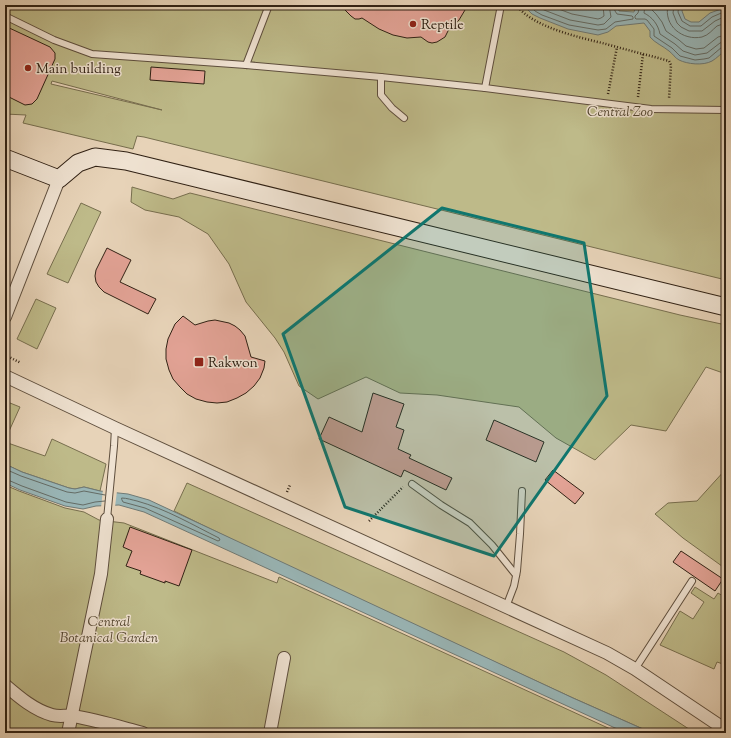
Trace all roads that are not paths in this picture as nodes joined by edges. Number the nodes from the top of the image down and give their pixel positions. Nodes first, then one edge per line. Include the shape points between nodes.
1 (269, 5) edge
2 (501, 5) edge
3 (5, 16) edge
4 (246, 65) junction
5 (381, 77) junction
6 (485, 88) junction
7 (726, 110) edge
8 (404, 118) dead end
9 (5, 158) edge
10 (59, 179) junction
11 (726, 307) edge
12 (5, 317) edge
13 (5, 376) edge
14 (115, 428) junction
15 (412, 484) road end
16 (522, 491) dead end
17 (107, 519) joint
18 (516, 575) junction
19 (692, 581) dead end
20 (506, 607) junction
21 (284, 658) dead end
22 (635, 669) junction
23 (5, 685) edge
24 (72, 716) junction
25 (726, 730) edge
26 (68, 733) edge
27 (143, 733) edge
28 (270, 733) edge

1 - 4 lane
2 - 6 lane
3 - 4 lane via 54,40 92,54
4 - 5 lane
5 - 6 lane
5 - 8 lane via 381,95
6 - 7 lane via 651,109
9 - 10 street
10 - 11 street via 78,163 95,158 126,161
10 - 12 street
13 - 14 street
14 - 17 lane
14 - 20 street
15 - 18 lane via 470,523
16 - 18 lane
17 - 24 street via 101,574
18 - 20 lane
19 - 22 lane
20 - 22 street via 607,653
21 - 28 street
22 - 25 street
23 - 24 street via 21,699 40,710 53,715
24 - 26 street
24 - 27 street

